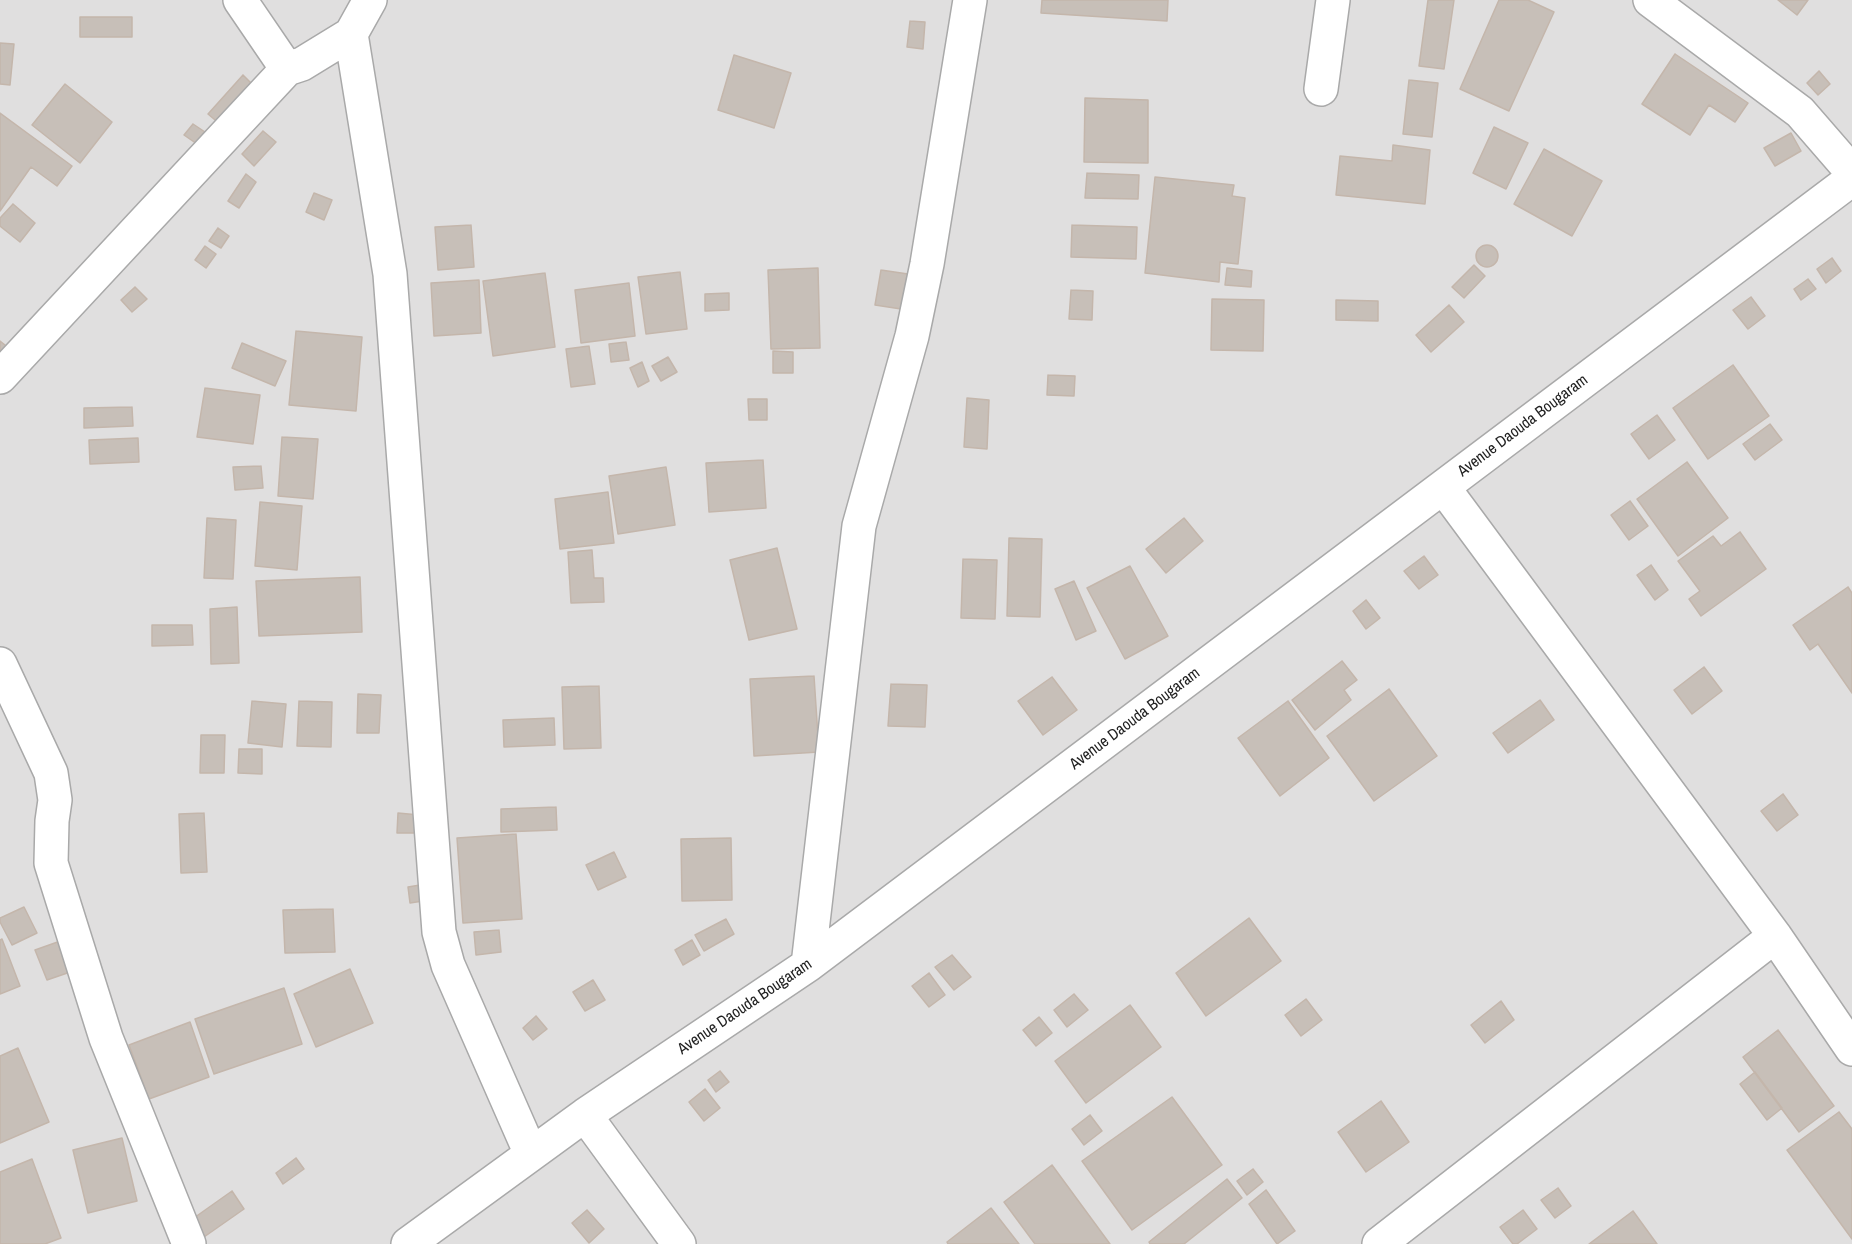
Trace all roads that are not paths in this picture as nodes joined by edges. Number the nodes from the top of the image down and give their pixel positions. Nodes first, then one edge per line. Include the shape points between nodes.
1 (240, 0) edge
2 (370, 0) edge
3 (969, 0) edge
4 (1333, 0) edge
5 (1650, 0) edge
6 (351, 34) junction
7 (287, 69) junction
8 (1320, 89) dead end
9 (1852, 172) edge
10 (1852, 178) edge
11 (0, 377) edge
12 (1443, 487) junction
13 (0, 664) edge
14 (1775, 936) junction
15 (808, 965) junction
16 (1852, 1049) edge
17 (585, 1115) junction
18 (531, 1154) junction
19 (189, 1244) edge
20 (408, 1244) edge
21 (679, 1244) edge
22 (1379, 1244) edge

1 - 7 street
2 - 6 street
3 - 15 street via 912,336 859,526
4 - 8 street
5 - 9 street via 1800,112
6 - 7 street
6 - 18 street via 390,274 439,932 448,965
7 - 11 street
10 - 12 street, Avenue Daouda Bougaram
12 - 14 street
12 - 15 street, Avenue Daouda Bougaram
13 - 19 street via 51,773 56,801 51,863 106,1038
14 - 16 street
14 - 22 street
15 - 17 street, Avenue Daouda Bougaram
17 - 18 street, Avenue Daouda Bougaram
17 - 21 street
18 - 20 street, Avenue Daouda Bougaram

